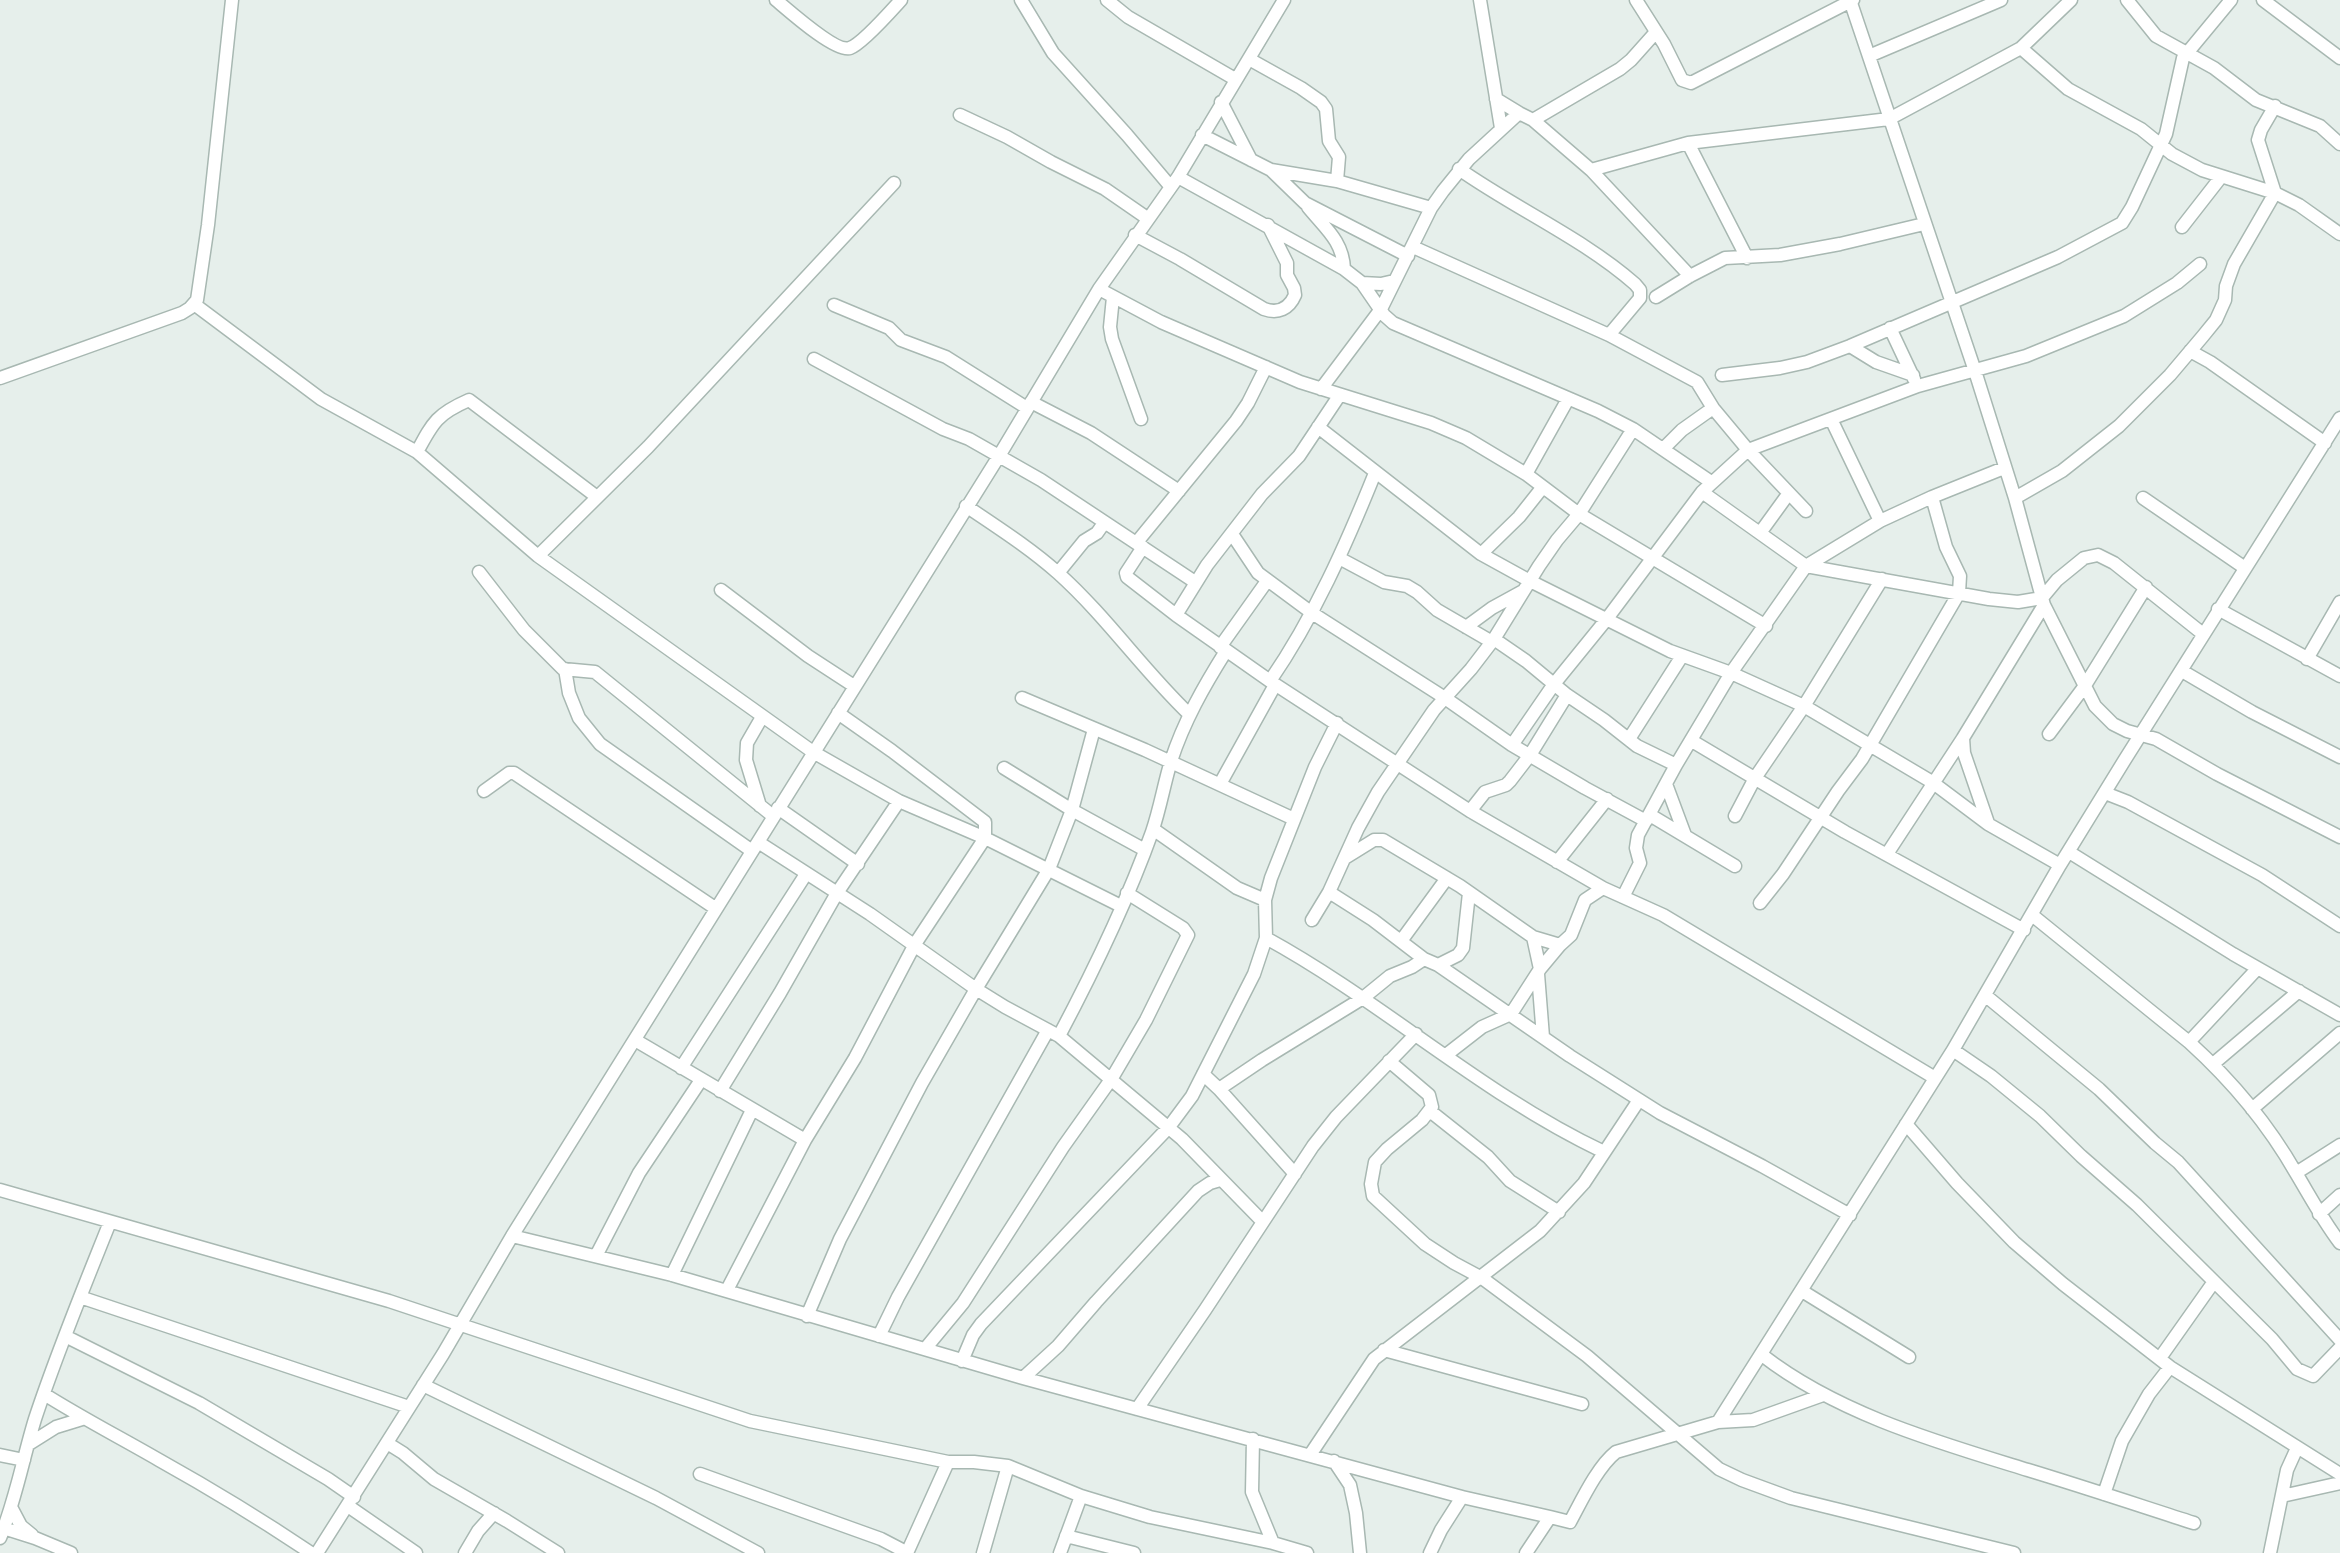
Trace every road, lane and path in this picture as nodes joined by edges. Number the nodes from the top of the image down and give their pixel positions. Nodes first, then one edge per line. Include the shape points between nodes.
1 (232, 0) edge
2 (776, 0) edge
3 (901, 0) edge
4 (1021, 0) edge
5 (1284, 0) edge
6 (1480, 0) edge
7 (1636, 0) edge
8 (1851, 0) edge
9 (2001, 0) edge
10 (2071, 0) edge
11 (2127, 0) edge
12 (2231, 0) edge
13 (2263, 0) edge
14 (1112, 2) edge
15 (1656, 32) junction
16 (2021, 48) junction
17 (2187, 52) junction
18 (1869, 56) junction
19 (2340, 57) edge
20 (1249, 59) junction
21 (1235, 79) junction
22 (1496, 99) junction
23 (1221, 102) junction
24 (2275, 106) junction
25 (1519, 113) junction
26 (960, 115) dead end
27 (1889, 119) junction
28 (1533, 120) junction
29 (1501, 128) junction
30 (1202, 135) junction
31 (1688, 143) junction
32 (2340, 144) edge
33 (2162, 146) junction
34 (1251, 160) junction
35 (1460, 169) junction
36 (1271, 170) junction
37 (1591, 170) junction
38 (2222, 177) junction
39 (1337, 181) junction
40 (1174, 182) junction
41 (894, 183) dead end
42 (2275, 193) junction
43 (1305, 203) junction
44 (1431, 208) junction
45 (1147, 218) junction
46 (1924, 224) junction
47 (1268, 225) junction
48 (2182, 227) dead end
49 (2340, 234) edge
50 (1135, 235) junction
51 (1411, 252) junction
52 (1747, 258) junction
53 (2200, 264) dead end
54 (1344, 269) junction
55 (1690, 276) junction
56 (1394, 281) junction
57 (1362, 283) junction
58 (1099, 289) junction
59 (1113, 297) junction
60 (1656, 297) dead end
61 (1951, 302) junction
62 (194, 304) junction
63 (834, 305) dead end
64 (1382, 309) junction
65 (1890, 328) junction
66 (1609, 335) junction
67 (1850, 346) junction
68 (2190, 351) junction
69 (814, 359) dead end
70 (1266, 367) junction
71 (1975, 371) junction
72 (1722, 375) dead end
73 (0, 378) edge
74 (1915, 380) junction
75 (1322, 389) junction
76 (1339, 396) junction
77 (1568, 399) junction
78 (1029, 405) junction
79 (1713, 408) junction
80 (2340, 418) edge
81 (1141, 419) dead end
82 (1831, 419) junction
83 (1318, 427) junction
84 (1633, 429) junction
85 (2325, 443) junction
86 (1663, 448) junction
87 (1748, 450) junction
88 (417, 452) junction
89 (999, 456) junction
90 (2004, 468) junction
91 (1375, 473) junction
92 (1526, 474) junction
93 (1711, 482) junction
94 (1542, 488) junction
95 (1179, 490) junction
96 (1702, 492) junction
97 (1789, 494) junction
98 (597, 497) junction
99 (1932, 497) junction
100 (2015, 498) junction
101 (2143, 498) dead end
102 (966, 506) junction
103 (1806, 511) dead end
104 (1579, 514) junction
105 (1880, 521) junction
106 (1104, 523) junction
107 (1760, 533) junction
108 (1232, 534) junction
109 (1140, 544) junction
110 (1481, 554) junction
111 (538, 556) junction
112 (1652, 556) junction
113 (1339, 558) junction
114 (1806, 566) junction
115 (2245, 568) junction
116 (479, 572) dead end
117 (1058, 573) junction
118 (1882, 579) junction
119 (1267, 581) junction
120 (1195, 582) junction
121 (1527, 586) junction
122 (2146, 587) junction
123 (721, 590) dead end
124 (1959, 593) junction
125 (2043, 601) junction
126 (2340, 602) edge
127 (2218, 609) junction
128 (1312, 612) junction
129 (1176, 615) junction
130 (1606, 620) junction
131 (1766, 626) junction
132 (1467, 627) junction
133 (2203, 634) junction
134 (1493, 641) junction
135 (1223, 649) junction
136 (1682, 656) junction
137 (2307, 659) junction
138 (566, 669) junction
139 (2181, 671) junction
140 (1731, 673) junction
141 (2340, 676) edge
142 (1273, 683) junction
143 (1554, 684) junction
144 (854, 686) junction
145 (2084, 687) junction
146 (1567, 695) junction
147 (1022, 698) dead end
148 (1445, 699) junction
149 (1804, 706) junction
150 (838, 713) junction
151 (1189, 714) junction
152 (762, 717) junction
153 (1337, 723) junction
154 (1094, 729) junction
155 (2049, 734) dead end
156 (2140, 735) junction
157 (1963, 738) junction
158 (1629, 740) junction
159 (1692, 741) junction
160 (1512, 745) junction
161 (1870, 746) junction
162 (813, 752) junction
163 (1530, 755) junction
164 (2340, 757) edge
165 (1171, 762) junction
166 (1398, 763) junction
167 (1676, 765) junction
168 (1004, 768) dead end
169 (1755, 778) junction
170 (1932, 782) junction
171 (1220, 783) junction
172 (1666, 784) junction
173 (484, 792) dead end
174 (2105, 793) junction
175 (1608, 799) junction
176 (899, 801) junction
177 (760, 806) junction
178 (1072, 810) junction
179 (1470, 811) junction
180 (776, 812) junction
181 (1735, 816) dead end
182 (1648, 818) junction
183 (1821, 818) junction
184 (1294, 819) junction
185 (1989, 824) junction
186 (1153, 829) junction
187 (1685, 835) junction
188 (2340, 837) edge
189 (985, 838) junction
190 (755, 847) junction
191 (1145, 850) junction
192 (2069, 852) junction
193 (1887, 854) junction
194 (1346, 858) junction
195 (1557, 862) junction
196 (858, 864) junction
197 (1735, 866) dead end
198 (2060, 866) junction
199 (1049, 869) junction
200 (806, 874) junction
201 (1447, 878) junction
202 (1603, 888) junction
203 (1329, 892) junction
204 (1468, 892) junction
205 (837, 893) junction
206 (1127, 893) junction
207 (1623, 897) junction
208 (1265, 900) junction
209 (1760, 903) dead end
210 (1121, 906) junction
211 (716, 908) junction
212 (2032, 915) junction
213 (1312, 920) dead end
214 (2340, 926) edge
215 (2024, 930) junction
216 (1533, 937) junction
217 (1266, 938) junction
218 (1401, 941) junction
219 (915, 944) junction
220 (1560, 945) junction
221 (1424, 959) junction
222 (1438, 965) junction
223 (2257, 969) junction
224 (1539, 972) junction
225 (976, 989) junction
226 (2299, 991) junction
227 (1986, 996) junction
228 (1363, 998) junction
229 (1511, 1014) junction
230 (2340, 1016) edge
231 (1053, 1033) junction
232 (2340, 1033) edge
233 (1416, 1034) junction
234 (1542, 1037) junction
235 (635, 1040) junction
236 (2189, 1042) junction
237 (1953, 1050) junction
238 (1446, 1054) junction
239 (1389, 1061) junction
240 (2213, 1064) junction
241 (681, 1068) junction
242 (1203, 1074) junction
243 (1112, 1078) junction
244 (1935, 1078) junction
245 (701, 1080) junction
246 (1219, 1089) junction
247 (720, 1091) junction
248 (1639, 1100) junction
249 (2252, 1109) junction
250 (752, 1110) junction
251 (1430, 1111) junction
252 (1906, 1124) junction
253 (1169, 1127) junction
254 (805, 1140) junction
255 (2340, 1145) edge
256 (1604, 1152) junction
257 (2296, 1173) junction
258 (1295, 1174) junction
259 (1220, 1180) junction
260 (0, 1190) edge
261 (2340, 1195) edge
262 (1559, 1212) junction
263 (2319, 1214) junction
264 (1850, 1215) junction
265 (110, 1222) junction
266 (1263, 1222) junction
267 (512, 1236) junction
268 (2340, 1243) edge
269 (596, 1256) junction
270 (672, 1275) junction
271 (1482, 1278) junction
272 (2213, 1283) junction
273 (728, 1290) junction
274 (1802, 1291) junction
275 (80, 1298) junction
276 (807, 1316) junction
277 (458, 1325) junction
278 (65, 1336) junction
279 (879, 1336) junction
280 (2340, 1340) edge
281 (2340, 1348) edge
282 (925, 1349) junction
283 (1384, 1350) junction
284 (1762, 1354) junction
285 (1909, 1357) dead end
286 (2160, 1358) junction
287 (962, 1361) junction
288 (2170, 1367) junction
289 (1023, 1378) junction
290 (423, 1385) junction
291 (44, 1394) junction
292 (1823, 1395) junction
293 (1582, 1404) dead end
294 (409, 1407) junction
295 (1137, 1409) junction
296 (82, 1419) junction
297 (1718, 1422) junction
298 (1678, 1433) junction
299 (1253, 1439) junction
300 (387, 1443) junction
301 (29, 1444) junction
302 (2297, 1448) junction
303 (0, 1455) edge
304 (1310, 1455) junction
305 (24, 1460) junction
306 (1334, 1461) junction
307 (948, 1462) junction
308 (1008, 1466) junction
309 (700, 1474) dead end
310 (2340, 1474) edge
311 (2340, 1483) edge
312 (2104, 1494) junction
313 (1081, 1496) junction
314 (2283, 1496) junction
315 (1462, 1497) junction
316 (351, 1502) junction
317 (11, 1508) junction
318 (494, 1513) junction
319 (1550, 1517) junction
320 (2193, 1522) dead end
321 (1, 1531) edge
322 (1066, 1536) junction
323 (35, 1538) junction
324 (1273, 1543) junction
325 (906, 1552) edge
326 (71, 1553) edge
327 (311, 1553) edge
328 (317, 1553) edge
329 (416, 1553) edge
330 (465, 1553) edge
331 (558, 1553) edge
332 (758, 1553) edge
333 (983, 1553) edge
334 (1060, 1553) edge
335 (1134, 1553) edge
336 (1307, 1553) edge
337 (1360, 1553) edge
338 (1431, 1553) edge
339 (1526, 1553) edge
340 (2014, 1553) edge
341 (2270, 1553) edge

1 - 62 street via 200,291
2 - 3 street via 844,49 859,42
4 - 40 street via 1053,53 1142,155
5 - 20 street
6 - 22 street
7 - 15 street
8 - 15 street via 1691,83 1682,80
8 - 18 street
9 - 18 street
10 - 16 street
11 - 17 street via 2156,36
12 - 17 street
13 - 19 street
14 - 21 street via 1144,28
15 - 28 street via 1620,69
16 - 27 street
16 - 33 street via 2068,89 2141,129
17 - 24 street via 2256,100
17 - 33 street
18 - 27 street
20 - 21 street
20 - 39 street via 1321,102 1328,115 1329,141 1339,157
21 - 23 street
22 - 25 street
22 - 29 street
23 - 30 street
23 - 34 street
24 - 32 street via 2320,126
24 - 42 street via 2258,140
25 - 28 street
25 - 29 street
26 - 45 street via 1105,189
27 - 31 street
27 - 46 street
28 - 37 street
29 - 35 street
30 - 34 street
30 - 40 street
31 - 37 street
31 - 52 street
33 - 38 street
33 - 61 street via 2122,223 2058,258
34 - 36 street
35 - 44 street
35 - 66 street via 1591,251 1635,284 1640,298
36 - 39 street
36 - 43 street
37 - 55 street
38 - 42 street
38 - 48 street
39 - 44 street
40 - 45 street
40 - 47 street
41 - 98 street
42 - 49 street
42 - 68 street via 2234,264 2216,320
43 - 51 street
43 - 54 street via 1338,244
44 - 51 street
45 - 50 street
46 - 52 street via 1840,244
46 - 61 street
47 - 50 street via 1287,263 1287,276 1295,295 1284,309 1273,312
47 - 54 street
50 - 58 street
51 - 56 street
51 - 66 street
52 - 55 street via 1718,260
53 - 71 street via 2124,316 2026,356
54 - 57 street
55 - 60 street
56 - 57 street
56 - 64 street
57 - 64 street
58 - 59 street
58 - 78 street
59 - 70 street
59 - 81 street via 1112,339
61 - 65 street
61 - 71 street
62 - 73 street via 182,313
62 - 88 street via 321,399
63 - 78 street via 946,357
64 - 75 street
64 - 77 street via 1388,319 1403,328
65 - 67 street
65 - 74 street
66 - 79 street via 1696,382
67 - 72 street via 1807,362
67 - 74 street
68 - 85 street
68 - 100 street via 2119,426 2062,471
69 - 89 street
70 - 75 street
70 - 95 street via 1236,421
71 - 74 street
71 - 90 street
74 - 82 street
75 - 76 street
76 - 83 street
76 - 92 street via 1431,423 1466,438
77 - 84 street
77 - 92 street
78 - 89 street
78 - 95 street via 1090,433
79 - 86 street
79 - 87 street
80 - 85 street
82 - 87 street
82 - 105 street
83 - 91 street
83 - 108 street via 1299,456 1262,494
84 - 86 street
84 - 104 street
85 - 115 street
86 - 93 street
87 - 93 street
87 - 97 street
88 - 98 street via 434,420 469,400
88 - 111 street
89 - 102 street
89 - 106 street
90 - 99 street
90 - 100 street
91 - 110 street
91 - 113 street
92 - 94 street
93 - 96 street
94 - 104 street
94 - 110 street
95 - 109 street
96 - 107 street
96 - 112 street
97 - 103 street
97 - 107 street
98 - 111 street
99 - 105 street
99 - 124 street via 1946,547 1960,576
100 - 125 street
101 - 115 street
102 - 117 street
102 - 144 street
104 - 112 street
104 - 121 street
105 - 114 street
106 - 109 street
106 - 117 street
107 - 114 street
108 - 119 street via 1253,568
108 - 120 street
109 - 120 street
109 - 129 street via 1127,577
110 - 121 street
111 - 152 street
112 - 130 street
112 - 131 street
113 - 128 street
113 - 132 street via 1384,582 1407,586
114 - 118 street
114 - 131 street
115 - 127 street
116 - 138 street via 524,630
117 - 151 street
118 - 124 street
118 - 149 street
119 - 128 street
119 - 135 street
120 - 129 street
121 - 130 street
121 - 132 street
121 - 134 street
122 - 125 street via 2098,555 2084,558 2069,570
122 - 133 street
122 - 145 street
123 - 144 street
124 - 125 street via 2009,601
124 - 161 street
125 - 145 street
125 - 157 street
126 - 137 street
127 - 133 street
127 - 137 street
128 - 142 street
128 - 148 street
129 - 135 street
130 - 136 street
130 - 143 street
131 - 140 street
132 - 134 street
133 - 139 street
134 - 143 street
134 - 148 street
135 - 142 street
135 - 151 street
136 - 140 street
136 - 158 street
137 - 141 street
138 - 177 street via 595,672
138 - 190 street via 569,693 579,718 600,744
139 - 156 street
139 - 164 street
140 - 149 street
140 - 159 street
142 - 153 street
142 - 171 street
143 - 146 street
143 - 160 street
144 - 150 street
145 - 155 street
145 - 156 street via 2095,706 2113,724
146 - 158 street
146 - 163 street
147 - 154 street
148 - 160 street
148 - 166 street
149 - 161 street
149 - 169 street
150 - 162 street
150 - 189 street via 985,822
151 - 165 street
152 - 162 street
152 - 177 street via 747,743 746,760
153 - 166 street
153 - 184 street
154 - 165 street
154 - 178 street
156 - 174 street
156 - 188 street via 2163,742
157 - 170 street
157 - 185 street via 1964,753
158 - 167 street
159 - 167 street
159 - 169 street
160 - 163 street
161 - 170 street
161 - 183 street
162 - 176 street
162 - 180 street
163 - 175 street
163 - 179 street via 1506,785 1485,792
165 - 171 street
165 - 186 street
166 - 179 street
166 - 194 street via 1367,811
167 - 172 street
168 - 178 street
169 - 181 street
169 - 183 street
170 - 185 street
170 - 193 street
171 - 184 street
172 - 182 street
172 - 187 street
173 - 211 street via 514,773
174 - 192 street
174 - 214 street via 2262,875
175 - 182 street
175 - 195 street
176 - 189 street
176 - 196 street
177 - 180 street
178 - 191 street
178 - 199 street
179 - 195 street
180 - 190 street
180 - 196 street
182 - 187 street
182 - 207 street via 1636,845 1640,864
183 - 193 street
183 - 209 street
184 - 208 street
185 - 198 street
186 - 191 street
186 - 208 street via 1238,888
187 - 197 street
189 - 199 street
189 - 219 street
190 - 200 street
190 - 211 street
191 - 206 street
192 - 198 street
192 - 223 street
193 - 215 street
194 - 201 street via 1378,838
194 - 203 street
195 - 202 street
196 - 205 street
198 - 212 street
199 - 210 street
199 - 225 street
200 - 205 street
200 - 241 street
201 - 204 street
201 - 218 street
202 - 207 street
202 - 220 street via 1585,900 1575,929
203 - 213 street
203 - 218 street
204 - 216 street
204 - 222 street via 1463,948
205 - 219 street
205 - 247 street
206 - 210 street
206 - 243 street via 1188,935
207 - 244 street via 1663,915
208 - 217 street
210 - 231 street via 1093,973
211 - 235 street
212 - 215 street
212 - 236 street
215 - 227 street
216 - 220 street
216 - 224 street
217 - 228 street
217 - 242 street via 1248,987
218 - 221 street
219 - 225 street
219 - 254 street via 855,1058
220 - 224 street
221 - 222 street
221 - 228 street via 1390,976
222 - 229 street
223 - 226 street
223 - 236 street
224 - 229 street
224 - 234 street
225 - 231 street
225 - 276 street via 840,1239
226 - 230 street
226 - 240 street
227 - 237 street
227 - 280 street via 2099,1089 2178,1162
228 - 233 street
228 - 246 street
229 - 234 street
229 - 238 street via 1482,1027
231 - 243 street
231 - 279 street
232 - 249 street
233 - 238 street
233 - 239 street
234 - 248 street
235 - 241 street
235 - 267 street
236 - 240 street
237 - 244 street
237 - 272 street via 2040,1116 2137,1205
238 - 256 street via 1552,1126
239 - 251 street via 1429,1095
239 - 258 street via 1332,1122
240 - 249 street
241 - 245 street
242 - 246 street
242 - 253 street
243 - 253 street
243 - 282 street via 1063,1147 969,1296
244 - 252 street
245 - 247 street
245 - 269 street via 639,1173
246 - 258 street
247 - 250 street
248 - 256 street
248 - 264 street
249 - 257 street
250 - 254 street
250 - 270 street
251 - 262 street via 1488,1157 1510,1181
251 - 271 street via 1375,1162 1371,1192 1425,1244
252 - 264 street
252 - 286 street via 2014,1242
253 - 259 street
253 - 287 street via 981,1324
254 - 273 street
255 - 257 street
256 - 262 street
257 - 263 street
258 - 266 street
259 - 266 street
259 - 289 street via 1198,1191 1058,1346
260 - 265 street
261 - 263 street
262 - 271 street
263 - 268 street
264 - 274 street
265 - 275 street
265 - 277 street via 389,1301
266 - 295 street
267 - 269 street
267 - 277 street
269 - 270 street
270 - 273 street
271 - 283 street
271 - 298 street via 1612,1376
272 - 281 street via 2306,1374 2313,1376
272 - 286 street
273 - 276 street
274 - 284 street
274 - 285 street
275 - 278 street
275 - 294 street
276 - 279 street
277 - 290 street
277 - 307 street via 750,1421
278 - 291 street
278 - 316 street via 199,1403 328,1479
279 - 282 street
282 - 287 street
283 - 293 street
283 - 304 street via 1368,1365
284 - 292 street
284 - 297 street
286 - 288 street
287 - 289 street
288 - 302 street
288 - 312 street via 2122,1441
289 - 295 street
290 - 294 street
290 - 332 street via 656,1498
291 - 296 street
291 - 301 street
292 - 297 street via 1753,1420
292 - 312 street via 1946,1444
294 - 300 street
295 - 299 street
296 - 301 street via 56,1427
296 - 327 street via 160,1460
297 - 298 street
298 - 319 street via 1616,1452 1570,1522
298 - 340 street via 1719,1469 1791,1498
299 - 304 street
299 - 324 street via 1252,1492
300 - 316 street
300 - 318 street via 434,1479
301 - 305 street
302 - 310 street
302 - 314 street
303 - 305 street
304 - 306 street
305 - 317 street
306 - 315 street
306 - 337 street via 1350,1485
307 - 308 street
307 - 325 street
308 - 313 street
308 - 333 street
309 - 325 street via 881,1539
311 - 314 street
312 - 320 street
313 - 322 street
313 - 324 street via 1150,1517
314 - 341 street
315 - 319 street
315 - 338 street
316 - 328 street
316 - 329 street
317 - 321 street
317 - 323 street via 21,1526
318 - 330 street
318 - 331 street
319 - 339 street
321 - 323 street
322 - 334 street
322 - 335 street
323 - 326 street
324 - 336 street

